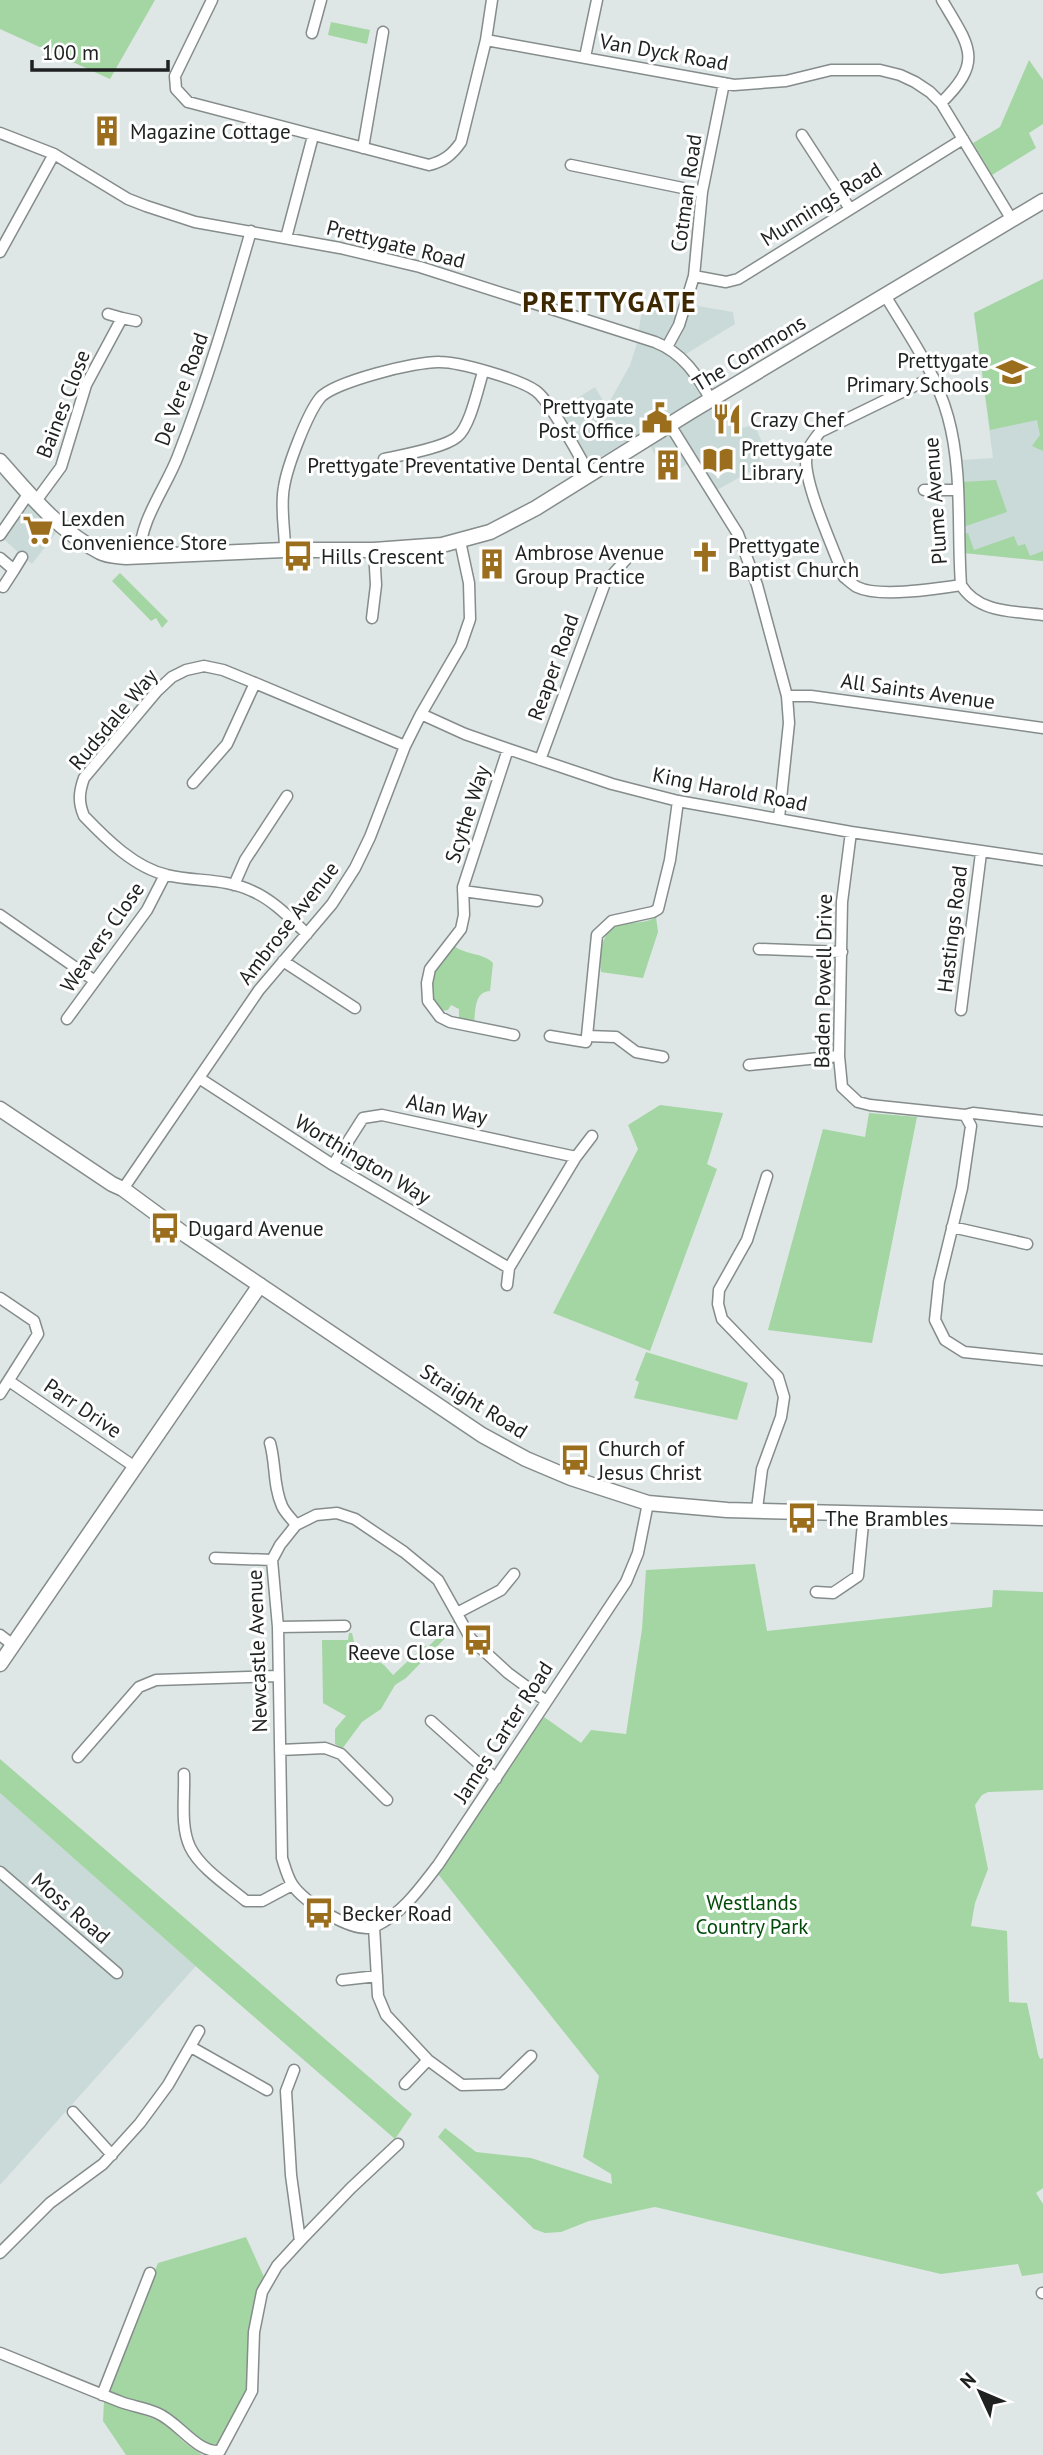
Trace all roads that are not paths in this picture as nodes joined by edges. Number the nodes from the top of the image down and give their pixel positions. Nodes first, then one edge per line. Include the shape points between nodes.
1 (212, 0) edge
2 (321, 0) edge
3 (492, 0) edge
4 (597, 0) edge
5 (945, 1) edge
6 (383, 32) dead end
7 (313, 33) dead end
8 (486, 40) junction
9 (585, 57) junction
10 (724, 83) junction
11 (941, 103) junction
12 (0, 133) edge
13 (802, 135) dead end
14 (313, 136) junction
15 (963, 139) junction
16 (362, 148) junction
17 (54, 154) junction
18 (571, 165) dead end
19 (702, 192) junction
20 (1043, 201) edge
21 (850, 209) junction
22 (1012, 220) junction
23 (251, 231) junction
24 (286, 238) junction
25 (0, 252) edge
26 (694, 276) junction
27 (886, 297) junction
28 (108, 314) dead end
29 (122, 318) junction
30 (136, 321) dead end
31 (667, 347) junction
32 (483, 372) junction
33 (933, 377) junction
34 (711, 400) junction
35 (670, 425) junction
36 (384, 459) dead end
37 (0, 461) edge
38 (590, 475) junction
39 (924, 490) dead end
40 (957, 490) junction
41 (32, 497) junction
42 (0, 535) edge
43 (460, 541) junction
44 (285, 550) junction
45 (374, 550) junction
46 (630, 555) dead end
47 (140, 556) junction
48 (22, 557) dead end
49 (0, 558) edge
50 (14, 570) junction
51 (961, 585) junction
52 (3, 587) dead end
53 (1043, 615) edge
54 (372, 618) dead end
55 (255, 683) junction
56 (787, 696) junction
57 (421, 714) junction
58 (1043, 728) edge
59 (405, 747) junction
60 (508, 749) junction
61 (540, 760) junction
62 (192, 783) dead end
63 (286, 796) dead end
64 (678, 801) junction
65 (779, 818) junction
66 (850, 832) junction
67 (981, 853) junction
68 (1043, 860) edge
69 (165, 875) junction
70 (234, 884) junction
71 (463, 891) junction
72 (537, 901) dead end
73 (0, 915) edge
74 (307, 934) junction
75 (759, 948) dead end
76 (842, 952) junction
77 (283, 961) junction
78 (95, 981) junction
79 (355, 1008) dead end
80 (961, 1010) dead end
81 (67, 1019) dead end
82 (514, 1035) dead end
83 (550, 1036) dead end
84 (586, 1042) junction
85 (839, 1056) junction
86 (663, 1057) dead end
87 (749, 1065) dead end
88 (199, 1078) junction
89 (0, 1109) edge
90 (965, 1115) junction
91 (1043, 1121) edge
92 (592, 1136) dead end
93 (576, 1157) junction
94 (333, 1165) junction
95 (767, 1176) dead end
96 (123, 1189) junction
97 (951, 1227) junction
98 (1027, 1244) dead end
99 (509, 1268) junction
100 (260, 1285) junction
101 (507, 1285) dead end
102 (0, 1298) edge
103 (1043, 1360) edge
104 (9, 1381) junction
105 (0, 1394) edge
106 (270, 1443) dead end
107 (135, 1467) junction
108 (648, 1503) junction
109 (757, 1509) junction
110 (864, 1513) junction
111 (1043, 1518) edge
112 (296, 1525) junction
113 (215, 1558) dead end
114 (272, 1560) junction
115 (514, 1574) dead end
116 (816, 1592) dead end
117 (457, 1613) junction
118 (345, 1626) dead end
119 (278, 1627) junction
120 (0, 1634) edge
121 (13, 1644) junction
122 (0, 1664) edge
123 (277, 1676) junction
124 (546, 1701) junction
125 (431, 1721) dead end
126 (280, 1750) junction
127 (78, 1757) dead end
128 (184, 1774) dead end
129 (496, 1779) junction
130 (387, 1800) dead end
131 (0, 1872) edge
132 (292, 1885) junction
133 (374, 1927) junction
134 (117, 1973) dead end
135 (377, 1976) junction
136 (342, 1980) dead end
137 (199, 2031) dead end
138 (191, 2047) junction
139 (531, 2056) dead end
140 (428, 2060) junction
141 (294, 2070) dead end
142 (405, 2084) dead end
143 (267, 2090) dead end
144 (73, 2112) dead end
145 (398, 2144) dead end
146 (112, 2155) junction
147 (300, 2241) junction
148 (0, 2253) edge
149 (150, 2273) dead end
150 (0, 2353) edge
151 (102, 2395) junction

1 - 14 street via 175,76 176,89 188,102
2 - 7 street
3 - 8 street
4 - 9 street
5 - 11 street via 968,47 969,63 965,76
6 - 16 street
8 - 9 street, Van Dyck Road
8 - 16 street via 461,142 453,154 429,165
9 - 10 street, Van Dyck Road
10 - 11 street, Van Dyck Road via 786,81 831,69 880,70 915,82
10 - 19 street, Cotman Road
11 - 15 street, Van Dyck Road
12 - 17 street, Prettygate Road
13 - 21 street
14 - 16 street
14 - 24 street
15 - 21 street, Munnings Road
15 - 22 street, Van Dyck Road
17 - 23 street, Prettygate Road via 128,199 195,222
17 - 25 street
18 - 19 street
19 - 26 street, Cotman Road
20 - 22 street, The Commons
21 - 26 street, Munnings Road via 738,279 726,282
22 - 27 street, The Commons
23 - 24 street, Prettygate Road
23 - 47 street, De Vere Road via 223,329 177,459 143,533
24 - 31 street, Prettygate Road via 420,267
26 - 31 street, Cotman Road
27 - 33 street, Plume Avenue
27 - 34 street, The Commons
28 - 29 street
29 - 30 street
29 - 41 street, Baines Close via 86,385 61,467
31 - 34 street, Prettygate Road via 697,375
32 - 36 street via 458,436
32 - 38 street via 537,392
32 - 44 street via 433,362 329,389 307,423 284,487
33 - 40 street, Plume Avenue via 948,418
33 - 51 street via 820,432 809,446 806,461 844,577 857,587 874,591
34 - 35 street, The Commons
35 - 38 street, The Commons
35 - 56 street via 738,534
37 - 41 street
38 - 43 street, The Commons via 512,522
39 - 40 street
40 - 51 street, Plume Avenue
41 - 42 street, Baines Close
41 - 47 street, The Commons via 99,552
43 - 45 street, The Commons
43 - 57 street, Ambrose Avenue via 469,583 470,619 461,645
44 - 45 street, The Commons
44 - 47 street, The Commons
45 - 54 street
46 - 61 street, Reaper Road via 604,583
48 - 50 street
49 - 50 street
50 - 52 street
51 - 53 street, Plume Avenue via 981,605
55 - 59 street, Rudsdale Way
55 - 62 street via 226,744
55 - 69 street, Rudsdale Way via 204,666 172,677 84,778 79,792 84,816 139,864
56 - 58 street, All Saints Avenue
56 - 65 street via 789,723
57 - 59 street, Ambrose Avenue
57 - 60 street, King Harold Road
59 - 74 street, Ambrose Avenue via 355,868
60 - 61 street, King Harold Road
60 - 71 street, Scythe Way
61 - 64 street, King Harold Road
63 - 70 street
64 - 65 street, King Harold Road
64 - 84 street via 658,909 612,921 597,935
65 - 66 street, King Harold Road
66 - 67 street, King Harold Road
66 - 76 street, Baden Powell Drive
67 - 68 street, King Harold Road
67 - 80 street, Hastings Road
69 - 70 street, Rudsdale Way
69 - 78 street, Weavers Close via 147,910
70 - 74 street, Rudsdale Way via 267,899
71 - 72 street, Scythe Way
71 - 82 street, Scythe Way via 461,929 430,969 428,1001 450,1022
73 - 78 street
74 - 77 street, Ambrose Avenue
75 - 76 street
76 - 85 street, Baden Powell Drive
77 - 79 street
77 - 88 street, Ambrose Avenue
78 - 81 street, Weavers Close
83 - 84 street
84 - 86 street via 616,1037 636,1052
85 - 87 street
85 - 90 street, Baden Powell Drive via 842,1087 858,1102
88 - 94 street, Worthington Way
88 - 96 street, Ambrose Avenue
89 - 96 street, Straight Road
90 - 91 street, Baden Powell Drive
90 - 97 street via 971,1126
92 - 93 street
93 - 94 street, Alan Way via 382,1115 363,1118
93 - 99 street
94 - 99 street, Worthington Way
95 - 109 street via 747,1240 719,1290 718,1304 722,1318 779,1377 783,1397 781,1417 762,1469
96 - 100 street, Straight Road
97 - 98 street
97 - 103 street via 935,1320 945,1340 964,1352
99 - 101 street
100 - 107 street
100 - 108 street, Straight Road via 482,1435 571,1478
102 - 104 street via 38,1327 35,1342
104 - 105 street
104 - 107 street, Parr Drive
106 - 112 street via 282,1508
107 - 121 street
108 - 109 street, Straight Road
108 - 124 street, James Carter Road via 638,1553 626,1583
109 - 110 street, Straight Road
110 - 111 street, Straight Road
110 - 116 street via 858,1576 833,1593
112 - 114 street, Newcastle Avenue
112 - 117 street via 316,1515 337,1513 355,1519 438,1580
113 - 114 street
114 - 119 street, Newcastle Avenue
115 - 117 street via 501,1590
117 - 124 street via 482,1651
118 - 119 street
119 - 123 street, Newcastle Avenue
120 - 121 street
121 - 122 street
123 - 126 street, Newcastle Avenue
123 - 127 street via 156,1680 139,1688
124 - 129 street, James Carter Road
125 - 129 street
126 - 130 street via 324,1748 341,1754
126 - 132 street, Newcastle Avenue via 282,1858
128 - 132 street via 186,1833 198,1858 246,1901 262,1901
129 - 133 street, James Carter Road via 410,1902
131 - 134 street, Moss Road
132 - 133 street via 307,1901 338,1919 353,1926
133 - 135 street
135 - 136 street
135 - 140 street via 378,1996 386,2015
137 - 138 street
138 - 143 street
138 - 146 street via 162,2095
139 - 140 street via 502,2084 480,2086 462,2085
140 - 142 street
141 - 147 street via 286,2091
144 - 146 street
145 - 147 street
146 - 148 street via 50,2203
147 - 151 street via 277,2266 262,2292 254,2332 252,2391 220,2451 201,2446 157,2413
149 - 151 street
150 - 151 street

